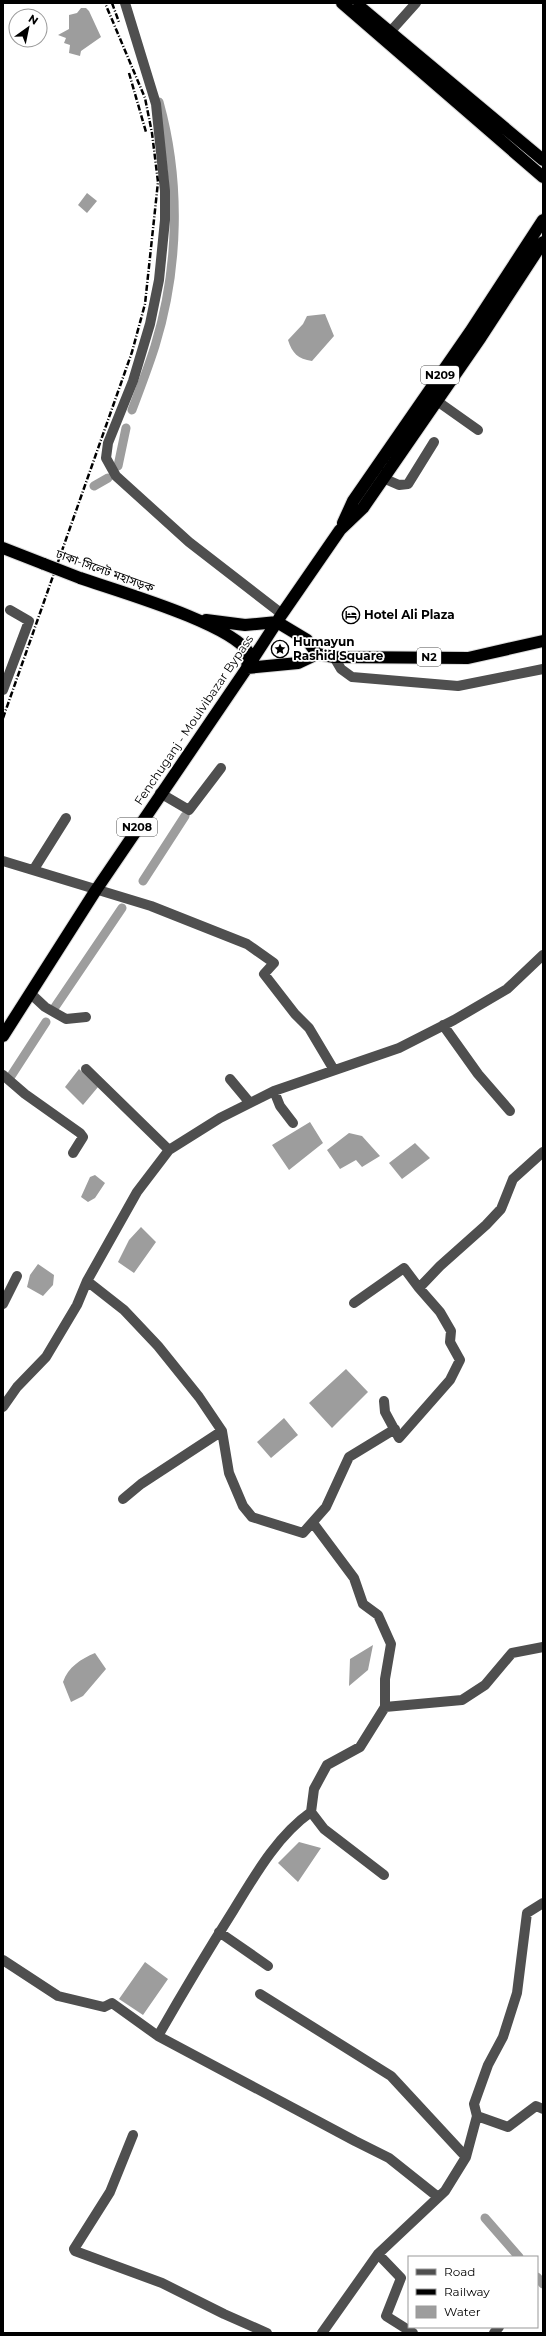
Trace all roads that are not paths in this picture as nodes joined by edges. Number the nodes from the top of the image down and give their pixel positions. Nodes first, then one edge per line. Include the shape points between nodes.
1 (125, 3) edge
2 (342, 3) edge
3 (355, 3) edge
4 (416, 3) edge
5 (390, 32) junction
6 (542, 160) edge
7 (543, 177) edge
8 (543, 220) edge
9 (543, 242) edge
10 (437, 401) junction
11 (478, 430) dead end
12 (434, 442) dead end
13 (383, 478) junction
14 (340, 530) junction
15 (3, 548) edge
16 (10, 610) dead end
17 (279, 618) junction
18 (198, 619) junction
19 (541, 642) edge
20 (317, 654) junction
21 (334, 657) junction
22 (247, 668) junction
23 (543, 669) edge
24 (3, 690) edge
25 (221, 768) dead end
26 (160, 793) junction
27 (66, 818) dead end
28 (3, 861) edge
29 (34, 869) junction
30 (96, 890) junction
31 (543, 955) edge
32 (30, 993) junction
33 (86, 1017) dead end
34 (443, 1026) junction
35 (3, 1036) edge
36 (86, 1069) dead end
37 (334, 1070) junction
38 (3, 1075) edge
39 (230, 1079) dead end
40 (274, 1091) junction
41 (250, 1102) junction
42 (510, 1111) dead end
43 (293, 1122) dead end
44 (169, 1150) junction
45 (543, 1152) edge
46 (73, 1153) dead end
47 (17, 1276) dead end
48 (87, 1282) junction
49 (419, 1288) junction
50 (354, 1303) dead end
51 (3, 1304) edge
52 (384, 1401) dead end
53 (3, 1407) edge
54 (395, 1429) junction
55 (222, 1430) junction
56 (123, 1499) dead end
57 (313, 1523) junction
58 (543, 1647) edge
59 (385, 1708) junction
60 (311, 1812) junction
61 (384, 1875) dead end
62 (543, 1903) edge
63 (219, 1932) junction
64 (3, 1960) edge
65 (268, 1966) dead end
66 (260, 1994) dead end
67 (158, 2036) junction
68 (543, 2109) edge
69 (476, 2116) junction
70 (133, 2135) dead end
71 (466, 2157) junction
72 (438, 2197) junction
73 (378, 2254) junction
74 (267, 2333) edge
75 (322, 2333) edge
76 (413, 2333) edge

1 - 17 street via 156,104 165,190 165,220 150,324 133,381 108,443 106,458 116,476
2 - 7 highway
3 - 5 highway
4 - 5 street
5 - 6 highway
8 - 14 highway, N209 via 470,332 353,500
9 - 10 highway, N209
10 - 11 street
10 - 13 highway, N209
12 - 13 street via 408,484 399,485
13 - 14 highway, N209 via 363,508
14 - 17 highway, N209
15 - 18 highway, ঢাকা-সিলেট মহাসড়ক, bridge
16 - 24 street via 29,622
17 - 18 highway, ঢাকা-সিলেট মহাসড়ক via 246,625
17 - 20 highway via 307,640
17 - 22 highway, Fenchuganj - Moulvibazar Bypass / N208
18 - 22 highway, ঢাকা-সিলেট মহাসড়ক via 238,639 249,653
19 - 21 highway, N2 via 468,658
20 - 21 highway, N2
20 - 22 highway via 298,663
21 - 23 street via 341,669 352,677 458,686
22 - 26 highway, Fenchuganj - Moulvibazar Bypass / N208
25 - 26 street via 189,810
26 - 30 highway, Fenchuganj - Moulvibazar Bypass / N208
27 - 29 street
28 - 29 street
29 - 30 street
30 - 32 highway, Fenchuganj - Moulvibazar Bypass / N208
30 - 37 street via 151,906 247,944 274,963 264,974 309,1028
31 - 34 street via 506,989
32 - 33 street via 45,1007 66,1019
32 - 35 highway, Fenchuganj - Moulvibazar Bypass / N208
34 - 37 street via 399,1048
34 - 42 street via 478,1074
36 - 44 street
37 - 40 street
38 - 46 street via 80,1133 83,1137
39 - 41 street
40 - 41 street
40 - 43 street via 280,1106
41 - 44 street
44 - 48 street via 136,1192
45 - 49 street via 513,1179 501,1209
47 - 51 street
48 - 53 street via 77,1305 46,1357 17,1387
48 - 55 street via 124,1310 158,1346
49 - 50 street via 404,1268
49 - 54 street via 440,1312 451,1331 450,1342 460,1360 450,1380 399,1438
52 - 54 street via 385,1412
54 - 57 street via 349,1457 326,1507
55 - 56 street via 141,1484
55 - 57 street via 229,1473 242,1506 252,1517 303,1533
57 - 59 street via 354,1578 363,1604 378,1615 391,1644 385,1679
58 - 59 street via 512,1653 485,1685 462,1700
59 - 60 street via 360,1747 327,1765 314,1790
60 - 61 street via 324,1829
60 - 63 street via 293,1825 284,1836
62 - 69 street via 527,1914 517,1993 503,2037 488,2065 474,2104
63 - 65 street
63 - 67 street
64 - 67 street via 58,1996 104,2007 112,2003
66 - 71 street via 392,2076
67 - 72 street via 388,2156
68 - 69 street via 536,2106 508,2127
69 - 71 street
70 - 74 street via 110,2192 75,2251 162,2283
71 - 72 street via 445,2191
72 - 73 street
73 - 75 street
73 - 76 street via 401,2278 386,2316

